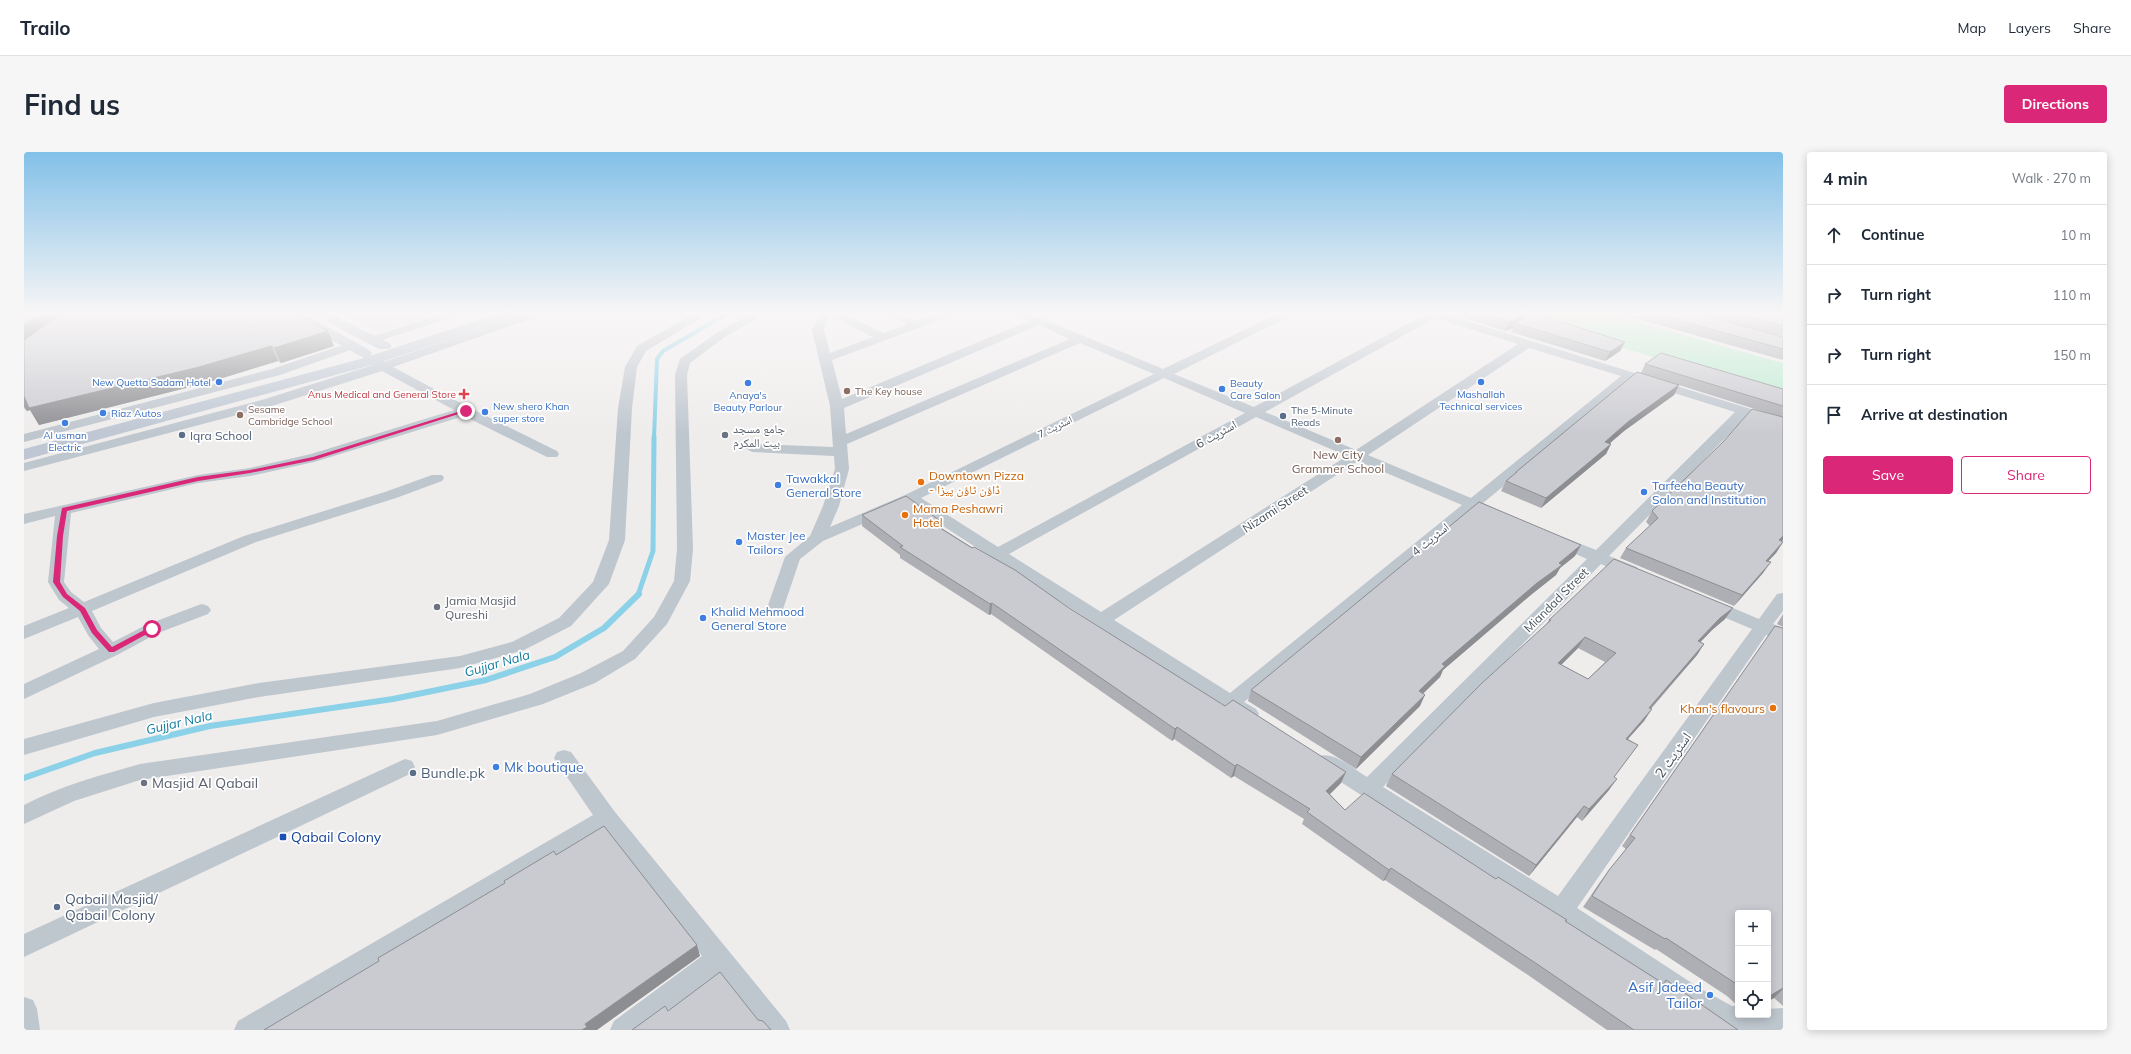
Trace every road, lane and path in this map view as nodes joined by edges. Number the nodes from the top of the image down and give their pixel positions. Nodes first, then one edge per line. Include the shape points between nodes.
1 (366, 353) edge
2 (367, 353) edge
3 (368, 353) edge
4 (369, 353) edge
5 (373, 353) edge
6 (639, 353) edge
7 (696, 353) edge
8 (825, 353) edge
9 (841, 353) edge
10 (950, 353) edge
11 (1048, 353) edge
12 (1117, 353) edge
13 (1206, 353) edge
14 (1360, 353) edge
15 (1513, 353) edge
16 (1560, 353) edge
17 (827, 358) junction
18 (1165, 373) junction
19 (1630, 375) junction
20 (838, 406) junction
21 (466, 411) junction
22 (1744, 411) junction
23 (1256, 412) junction
24 (1783, 423) edge
25 (24, 438) edge
26 (24, 446) edge
27 (841, 447) junction
28 (752, 448) dead end
29 (552, 454) dead end
30 (24, 455) edge
31 (1358, 455) junction
32 (24, 467) edge
33 (437, 478) dead end
34 (910, 498) junction
35 (1473, 504) junction
36 (64, 510) junction
37 (24, 519) edge
38 (1508, 519) edge
39 (1543, 533) edge
40 (817, 538) junction
41 (997, 554) junction
42 (1599, 557) junction
43 (1642, 575) edge
44 (1692, 597) edge
45 (1783, 598) edge
46 (776, 608) dead end
47 (83, 610) junction
48 (202, 610) dead end
49 (1101, 620) junction
50 (1764, 627) junction
51 (24, 633) edge
52 (1783, 635) edge
53 (111, 651) junction
54 (24, 692) edge
55 (1232, 702) junction
56 (1264, 723) edge
57 (24, 747) edge
58 (1310, 752) edge
59 (564, 758) dead end
60 (405, 766) dead end
61 (1368, 789) junction
62 (24, 814) edge
63 (607, 818) junction
64 (1561, 912) junction
65 (24, 946) edge
66 (719, 958) junction
67 (24, 1009) edge
68 (1783, 1021) edge
69 (27, 1030) edge
70 (247, 1030) edge
71 (623, 1030) edge
72 (777, 1030) edge

1 - 25 street via 276,372
2 - 26 main road
3 - 30 main road
4 - 32 street via 270,402
5 - 21 street
6 - 57 street via 631,367 625,408 617,540 601,584 565,622 518,646 460,662 259,690 154,710
7 - 62 street via 684,362 681,375 685,549 682,581 661,620 629,655 588,678 536,699 437,728 140,772 100,782 49,801
8 - 17 street, اسٹریٹ 7
9 - 17 street
10 - 20 street
11 - 27 street
12 - 18 street
13 - 18 street, اسٹریٹ 7
14 - 23 street, اسٹریٹ 6
15 - 31 street, Nizami Street
16 - 19 street
17 - 20 street, اسٹریٹ 7
18 - 23 street
18 - 34 street, اسٹریٹ 7
19 - 22 street
19 - 35 street, اسٹریٹ 4
20 - 27 street, اسٹریٹ 7
21 - 29 street
21 - 36 street via 314,458 250,472 198,479
22 - 24 street
22 - 42 street, Miandad Street
23 - 31 street
23 - 41 street, اسٹریٹ 6
27 - 28 street
27 - 40 street, اسٹریٹ 7 via 842,469 831,506
31 - 35 street
31 - 49 street, Nizami Street
33 - 47 street via 405,491 291,524 244,541 185,564
34 - 40 street, اسٹریٹ 7
34 - 41 street
35 - 38 street
35 - 55 street, اسٹریٹ 4
36 - 37 street
36 - 47 street via 56,582 65,596
39 - 42 street
40 - 46 street, اسٹریٹ 7 via 793,557
41 - 49 street
42 - 43 street
42 - 61 street, Miandad Street
44 - 50 street
45 - 50 street, اسٹریٹ 2
47 - 51 street
47 - 53 street via 94,632
48 - 53 street via 152,629
49 - 55 street
50 - 52 street
50 - 64 street, اسٹریٹ 2
53 - 54 street
55 - 56 street
58 - 61 street
59 - 63 street
60 - 65 street
61 - 64 street
63 - 66 street
63 - 70 street
64 - 68 street via 1692,998 1730,1018 1761,1022
66 - 71 street
66 - 72 street
67 - 69 street

